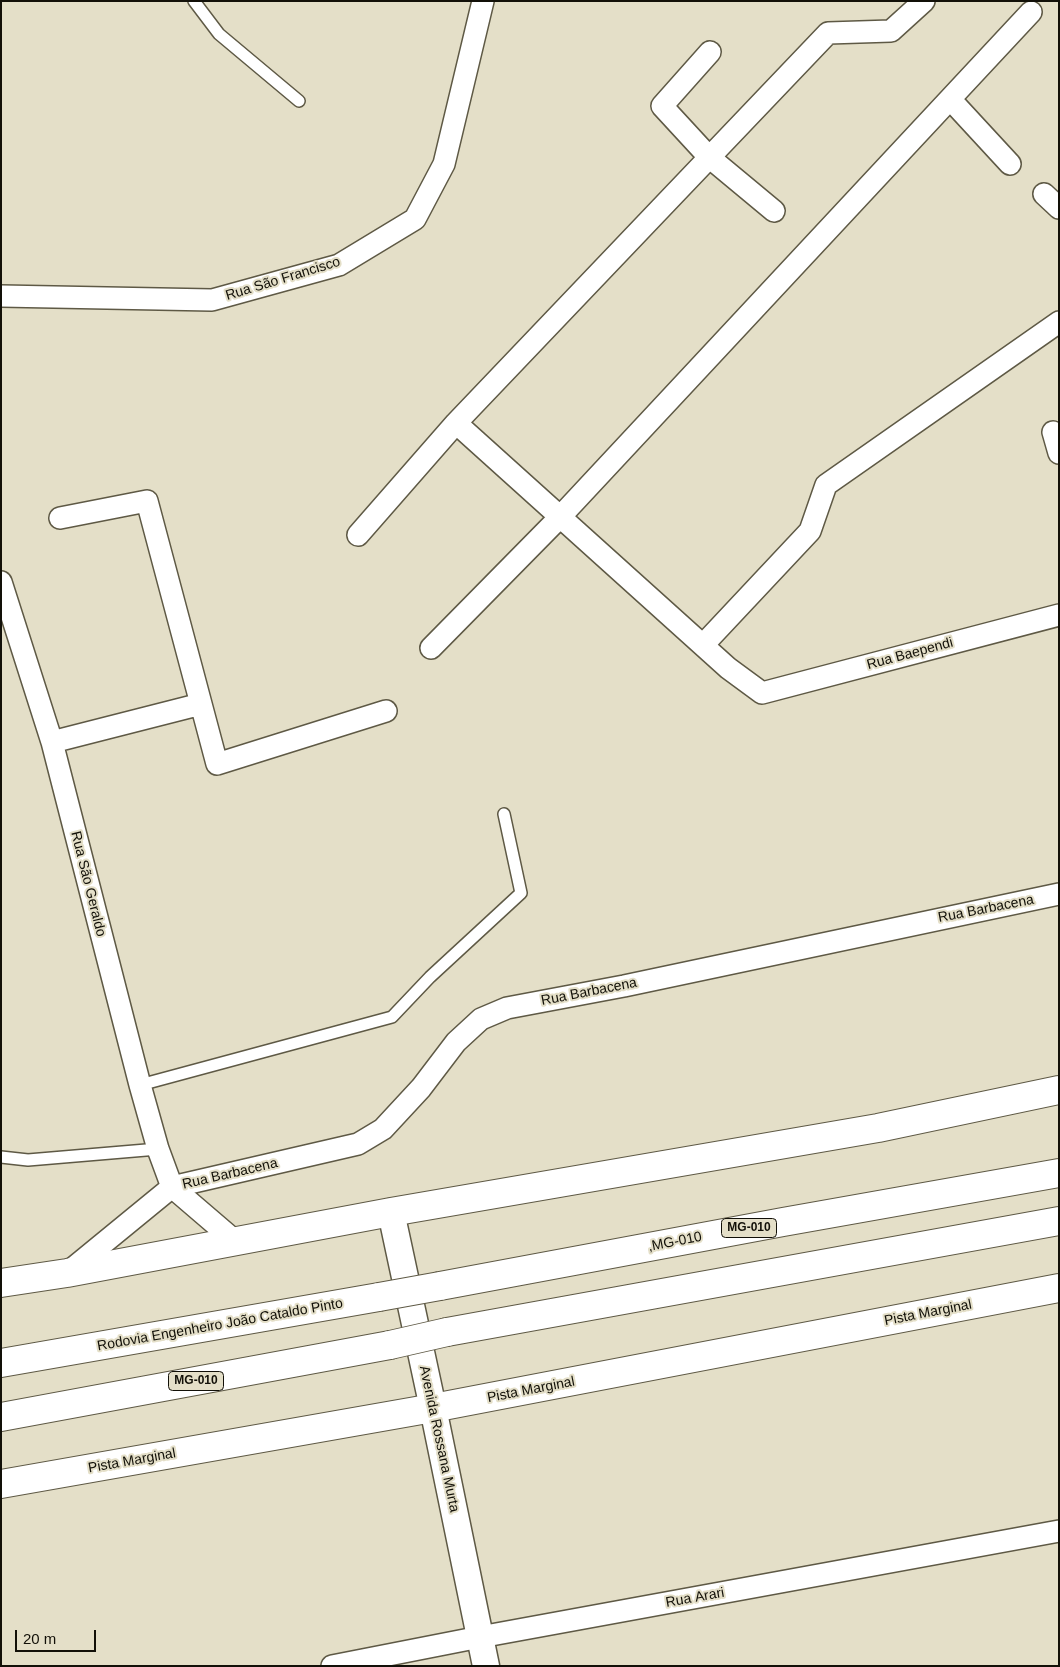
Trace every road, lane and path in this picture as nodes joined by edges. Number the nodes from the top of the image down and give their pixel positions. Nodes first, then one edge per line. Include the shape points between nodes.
1 (194, 1) edge
2 (483, 1) edge
3 (924, 1) edge
4 (1031, 12) dead end
5 (710, 52) dead end
6 (950, 99) junction
7 (299, 101) dead end
8 (709, 158) junction
9 (1010, 164) dead end
10 (774, 211) dead end
11 (1, 296) edge
12 (1059, 322) edge
13 (456, 423) junction
14 (1053, 432) dead end
15 (1059, 453) edge
16 (560, 517) junction
17 (60, 518) dead end
18 (358, 535) dead end
19 (1, 582) edge
20 (1059, 615) edge
21 (703, 645) junction
22 (431, 648) dead end
23 (201, 704) junction
24 (386, 711) dead end
25 (52, 742) junction
26 (504, 814) dead end
27 (1059, 894) edge
28 (140, 1085) junction
29 (1059, 1090) edge
30 (158, 1149) junction
31 (1, 1157) edge
32 (1059, 1173) edge
33 (172, 1187) junction
34 (391, 1212) junction
35 (1059, 1221) edge
36 (235, 1241) junction
37 (67, 1273) junction
38 (1, 1283) edge
39 (440, 1286) joint
40 (1059, 1288) edge
41 (1, 1363) edge
42 (434, 1408) junction
43 (1, 1417) edge
44 (1, 1484) edge
45 (1059, 1531) edge
46 (480, 1637) junction
47 (332, 1666) edge
48 (486, 1666) edge

1 - 7 lane via 219,34
2 - 11 street, Rua São Francisco via 444,164 415,219 339,264 212,300
3 - 8 street via 892,31 828,33
4 - 6 street
5 - 8 street via 662,106
6 - 9 street
6 - 16 street
8 - 10 street
8 - 13 street
12 - 21 street via 826,485 810,531
13 - 16 street
13 - 18 street
14 - 15 street
16 - 21 street
16 - 22 street
17 - 23 street via 146,501
19 - 25 street, Rua São Geraldo
20 - 21 street, Rua Baependi via 762,694
23 - 24 street via 217,764
23 - 25 street
25 - 28 street, Rua São Geraldo
26 - 28 lane via 521,893 392,1016
27 - 33 street, Rua Barbacena via 507,1008 481,1019 456,1042 421,1088 383,1129 358,1144
28 - 30 street, Rua São Geraldo
29 - 34 main road via 878,1128
30 - 31 lane via 28,1160
30 - 33 street, Rua São Geraldo
32 - 39 main road, ,MG-010 / MG-010
33 - 36 street, Rua São Geraldo
33 - 37 street
34 - 36 main road
34 - 42 street, Avenida Rossana Murta
35 - 43 main road, MG-010, bridge
36 - 37 main road
37 - 38 main road
39 - 41 main road, Rodovia Engenheiro João Cataldo Pinto / MG-010, bridge
40 - 42 main road, Pista Marginal
42 - 44 main road, Pista Marginal
42 - 46 street, Avenida Rossana Murta
45 - 46 street, Rua Arari
46 - 47 street, Rua Arari
46 - 48 street, Avenida Rossana Murta

